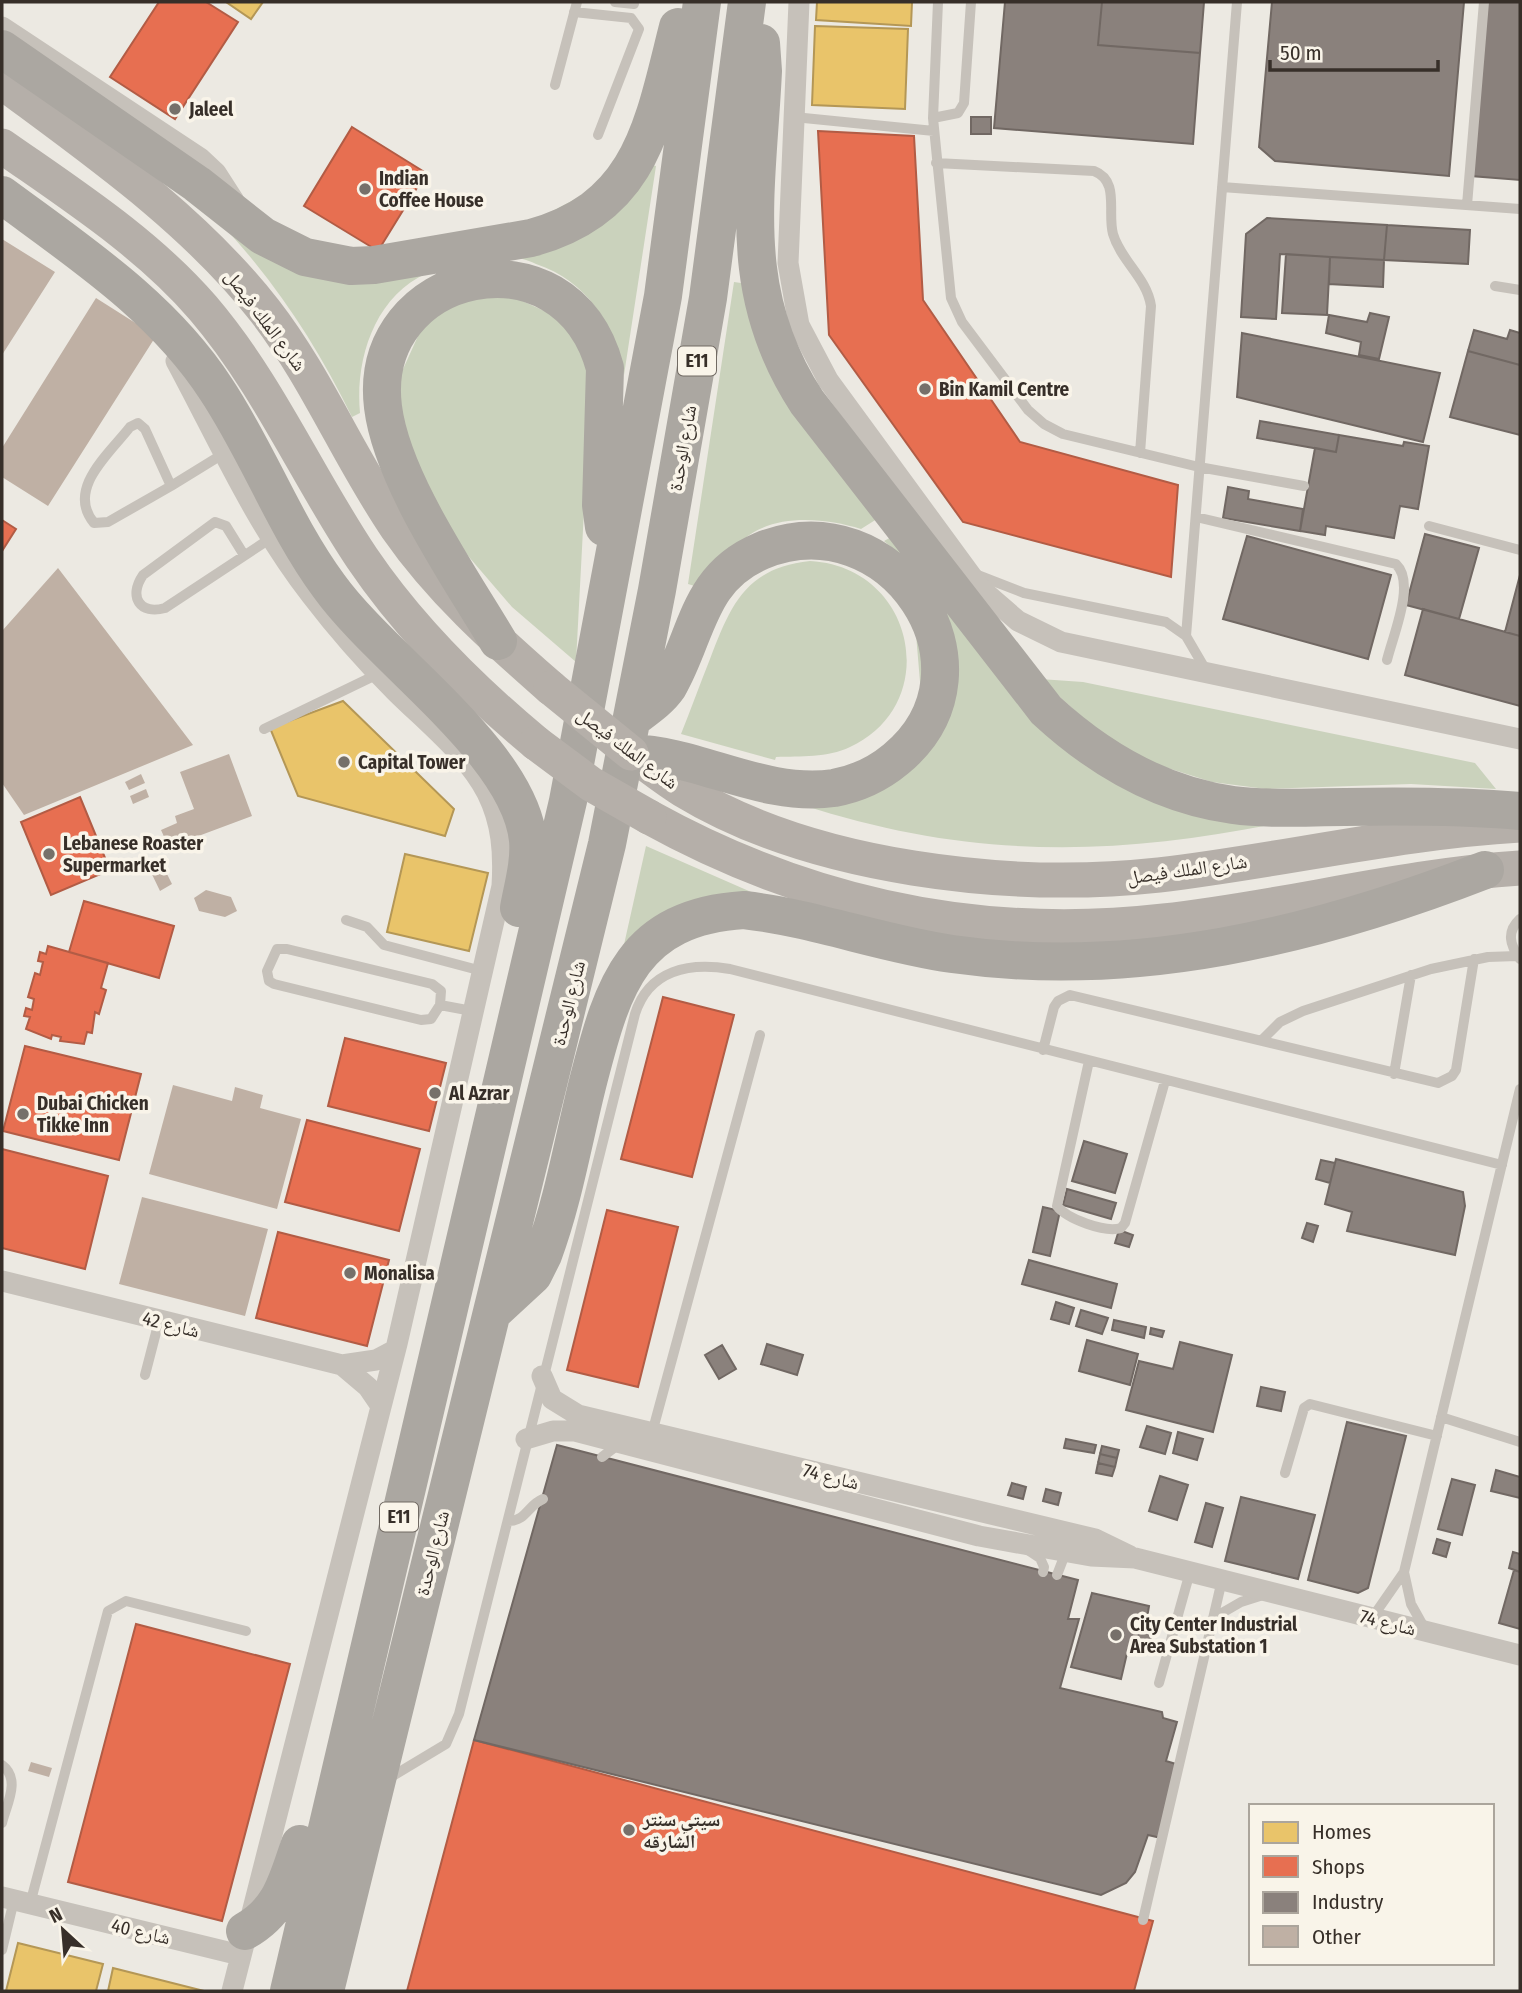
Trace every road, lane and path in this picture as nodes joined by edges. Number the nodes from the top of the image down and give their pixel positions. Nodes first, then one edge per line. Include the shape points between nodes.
1 (615, 2) edge
2 (685, 2) edge
3 (702, 2) edge
4 (747, 2) edge
5 (756, 2) edge
6 (799, 2) edge
7 (938, 2) edge
8 (971, 2) edge
9 (1237, 2) edge
10 (1484, 2) edge
11 (634, 4) dead end
12 (575, 7) edge
13 (2, 27) edge
14 (2, 49) edge
15 (2, 82) edge
16 (555, 85) dead end
17 (794, 117) junction
18 (933, 118) junction
19 (934, 131) junction
20 (598, 135) dead end
21 (2, 146) edge
22 (936, 163) junction
23 (1222, 187) junction
24 (9, 204) edge
25 (1466, 205) junction
26 (1520, 209) edge
27 (244, 222) junction
28 (1494, 286) dead end
29 (1520, 290) edge
30 (149, 310) junction
31 (1140, 453) junction
32 (223, 454) junction
33 (1199, 467) junction
34 (171, 486) junction
35 (1304, 486) dead end
36 (1196, 517) junction
37 (1429, 526) dead end
38 (271, 538) junction
39 (1520, 550) edge
40 (244, 555) junction
41 (966, 570) junction
42 (611, 575) junction
43 (1186, 636) junction
44 (498, 641) junction
45 (1387, 660) dead end
46 (378, 674) junction
47 (1208, 674) junction
48 (264, 729) dead end
49 (632, 736) junction
50 (1520, 739) edge
51 (1520, 811) edge
52 (1520, 825) edge
53 (1503, 869) edge
54 (1520, 919) edge
55 (346, 920) dead end
56 (1519, 958) edge
57 (1474, 959) junction
58 (482, 971) junction
59 (1411, 975) junction
60 (440, 1004) junction
61 (472, 1012) junction
62 (760, 1035) dead end
63 (1262, 1040) junction
64 (512, 1044) junction
65 (1043, 1050) junction
66 (1089, 1061) junction
67 (1394, 1074) junction
68 (1165, 1081) junction
69 (1520, 1089) edge
70 (1502, 1165) junction
71 (2, 1280) edge
72 (492, 1313) junction
73 (159, 1321) junction
74 (395, 1350) junction
75 (342, 1365) junction
76 (145, 1375) dead end
77 (542, 1376) junction
78 (381, 1406) junction
79 (1441, 1417) junction
80 (652, 1433) junction
81 (1437, 1436) junction
82 (526, 1439) junction
83 (1520, 1442) edge
84 (620, 1443) junction
85 (601, 1457) dead end
86 (1285, 1473) dead end
87 (543, 1499) dead end
88 (509, 1521) junction
89 (1013, 1542) junction
90 (1071, 1543) junction
91 (1043, 1572) dead end
92 (1190, 1572) junction
93 (1404, 1572) junction
94 (1057, 1575) dead end
95 (1222, 1580) junction
96 (1271, 1593) junction
97 (1215, 1616) junction
98 (1372, 1618) junction
99 (246, 1631) dead end
100 (1427, 1632) junction
101 (1520, 1656) edge
102 (1159, 1683) dead end
103 (2, 1765) edge
104 (337, 1782) junction
105 (375, 1787) junction
106 (2, 1822) edge
107 (15, 1901) edge
108 (1143, 1920) dead end
109 (242, 1943) junction
110 (2, 1950) edge
111 (232, 1991) edge
112 (289, 1991) edge
113 (325, 1991) edge

1 - 11 lane
2 - 27 highway via 645,147 622,184 572,224 531,238 351,266 283,248
3 - 42 highway, شارع الوحدة / E11 via 663,296
4 - 49 highway, شارع الوحدة / E11 via 708,298
5 - 51 highway via 763,71 755,243 760,292 773,338 807,402 1046,710 1118,765 1202,799 1261,808 1459,806
6 - 17 street
7 - 18 lane
8 - 18 lane via 964,103 957,113
9 - 23 lane
10 - 25 lane
12 - 16 lane
12 - 20 lane via 631,18 639,29
13 - 27 street via 200,159 222,181
14 - 27 highway
15 - 44 main road, شارع الملك فيصل via 172,214 245,286 298,359 397,528 453,597
17 - 19 lane
17 - 41 street via 788,263 799,325 828,380
18 - 19 lane
19 - 22 lane
21 - 53 main road, bridge via 155,258 204,308 246,363 335,516 395,603 466,681 591,784 745,866 803,886 922,915 1007,925 1105,926 1166,921
22 - 31 lane via 947,285 962,322 1028,410 1044,424 1063,434
22 - 31 lane via 1094,172 1106,178 1117,244 1144,284 1151,306
23 - 25 lane
23 - 33 lane
24 - 30 highway via 106,273
25 - 26 lane
28 - 29 lane
30 - 32 street
30 - 64 highway via 174,334 216,389 329,586 373,639 486,751 516,800 528,842 503,1003
31 - 33 lane
32 - 34 lane
32 - 38 street
33 - 35 lane
33 - 36 lane
34 - 34 lane via 145,429 134,424 89,481 83,503 94,523 101,524
36 - 43 lane
36 - 45 lane via 1396,564 1406,585
37 - 39 lane
38 - 40 lane
38 - 46 street via 310,594
40 - 40 lane via 166,608 154,611 143,607 136,597 136,585 143,575 215,522 223,523
41 - 43 lane via 1024,593 1166,622
41 - 47 street via 998,606 1038,633
42 - 44 highway via 601,505 605,368 591,332 566,302 513,279 485,279 441,292 401,330 385,366 383,406 409,484
42 - 64 highway, شارع الوحدة / E11 via 568,801
43 - 47 lane
44 - 49 main road, شارع الملك فيصل, bridge via 551,688
46 - 48 lane
46 - 58 street via 468,765 499,822 502,886
47 - 50 street
49 - 49 highway via 668,687 696,618 715,586 742,561 776,545 814,540 869,554 911,588 935,636 937,681 925,724 902,754 853,783 816,789 746,781 673,756
49 - 52 main road, شارع الملك فيصل via 683,790 720,809 840,853 981,876 1083,880 1160,875 1387,838
49 - 72 highway, شارع الوحدة / E11
53 - 72 highway via 1369,913 1250,942 1140,958 1052,961 953,954 744,910 720,912 674,927 636,958 611,999 543,1255 533,1275
54 - 56 lane via 1510,938
55 - 58 lane via 367,927 384,946
56 - 57 lane
57 - 59 lane
57 - 67 lane via 1452,1076 1438,1083
58 - 61 street
59 - 63 lane via 1291,1015
59 - 67 lane
60 - 60 lane via 440,991 432,984 287,949 273,954 267,971 274,984 421,1020 431,1019
60 - 61 lane
61 - 74 street
62 - 80 lane
63 - 65 lane via 1070,995 1054,1007
63 - 67 lane
64 - 104 highway, شارع الوحدة / E11
65 - 66 lane
65 - 77 lane via 730,969 695,965 662,976 649,988 635,1014
66 - 68 lane
66 - 68 lane via 1057,1206 1065,1216 1109,1229 1125,1223
68 - 70 lane
69 - 70 lane
70 - 79 lane
71 - 73 street, شارع 42
72 - 105 highway, شارع الوحدة / E11
73 - 75 street, شارع 42
73 - 76 lane
74 - 75 street, شارع 42 via 376,1360
74 - 78 street
75 - 78 street, شارع 42 via 368,1387
77 - 80 street, شارع 74 via 552,1399 568,1411
77 - 82 lane
78 - 109 street
79 - 81 lane
79 - 83 lane
80 - 90 street, شارع 74
81 - 86 lane via 1307,1405
81 - 93 lane
82 - 84 street, شارع 74 via 563,1430
82 - 88 lane
84 - 85 lane
84 - 89 street, شارع 74
87 - 88 lane via 525,1516
88 - 105 lane via 451,1735 446,1744
89 - 90 street, شارع 74
89 - 91 lane via 1040,1558
90 - 92 street, شارع 74 via 1107,1543 1135,1558
90 - 94 lane
92 - 95 street, شارع 74
92 - 102 lane
93 - 98 lane
93 - 100 lane via 1411,1604
95 - 96 street, شارع 74
95 - 97 lane
96 - 97 lane
96 - 98 street, شارع 74
97 - 108 lane
98 - 100 street, شارع 74
99 - 107 lane via 126,1601 107,1611
100 - 101 street, شارع 74
103 - 106 lane via 9,1770 13,1784
104 - 109 highway via 300,1844 282,1895
104 - 112 highway, شارع الوحدة / E11
105 - 113 highway, شارع الوحدة / E11
107 - 109 street, شارع 40
107 - 110 lane
109 - 111 street

